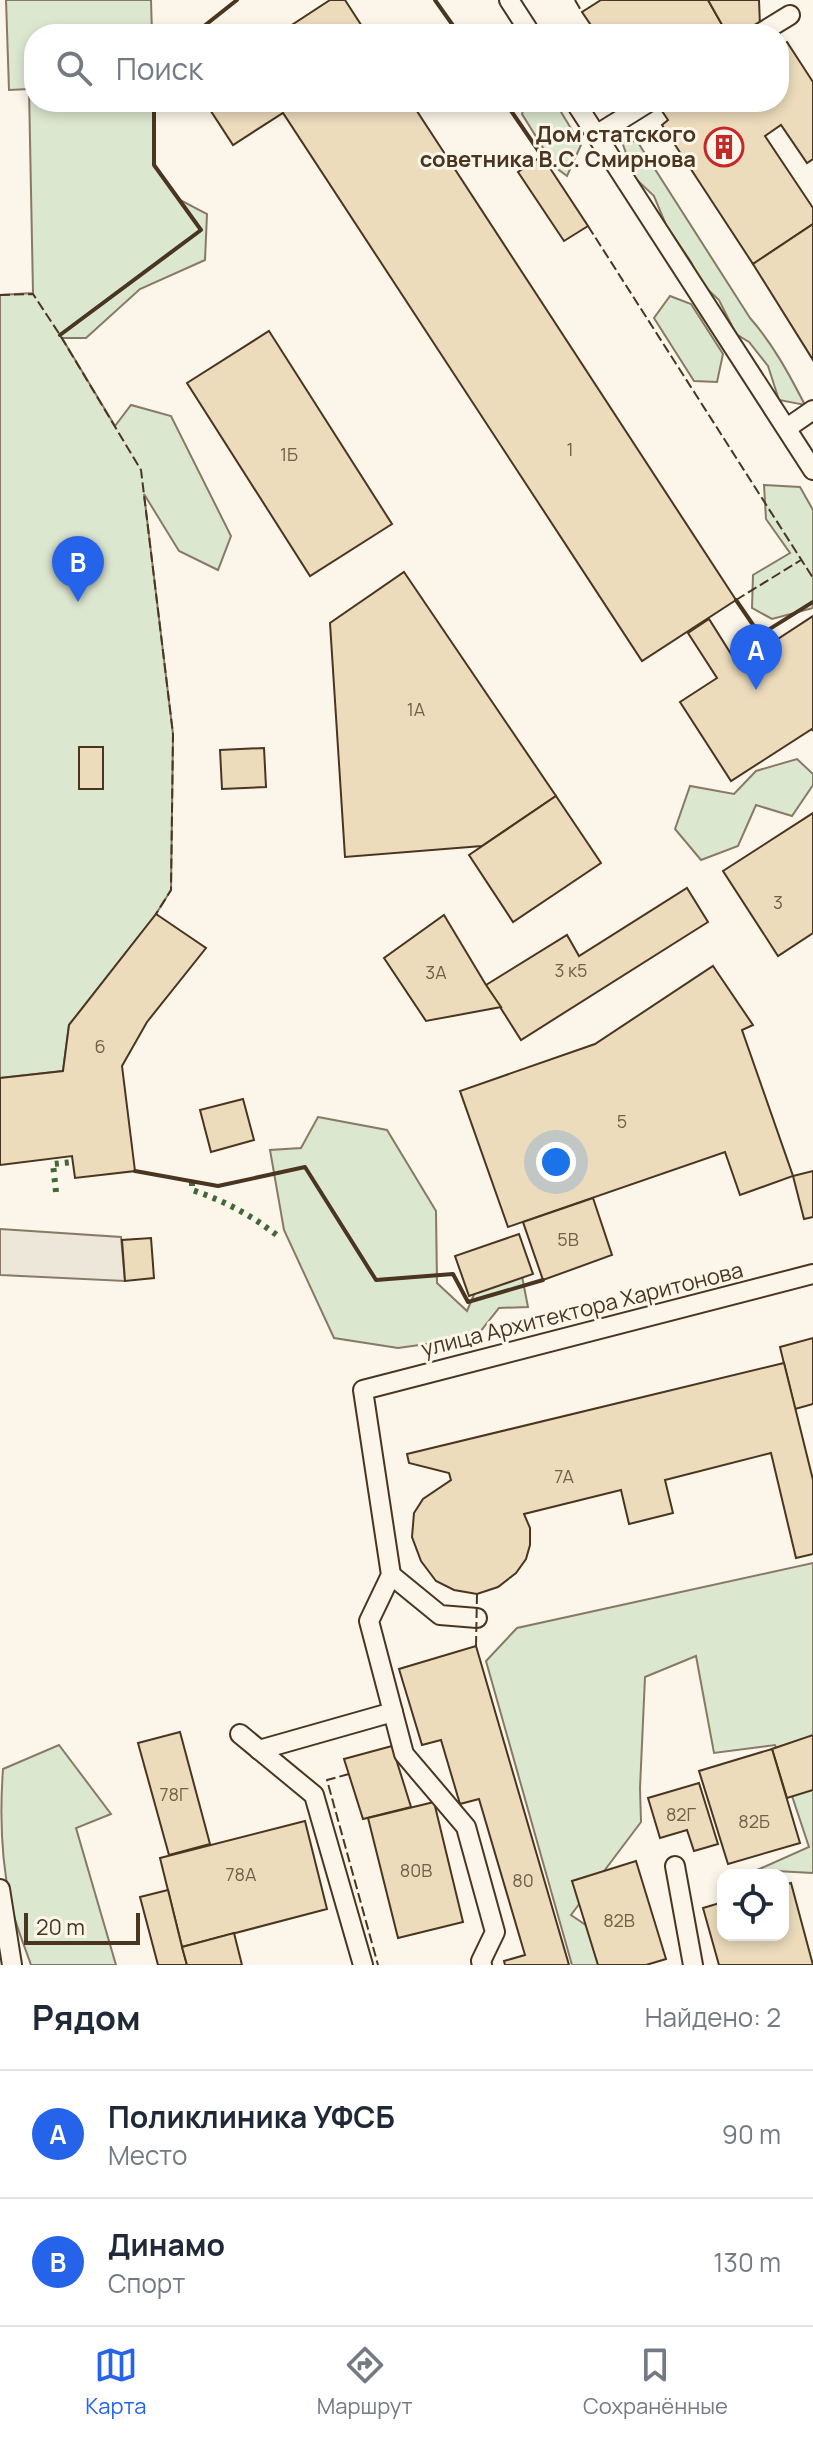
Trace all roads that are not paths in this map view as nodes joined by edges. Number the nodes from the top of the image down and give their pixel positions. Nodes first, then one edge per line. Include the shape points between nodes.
1 (509, 0) edge
2 (790, 15) dead end
3 (525, 24) edge
4 (775, 24) edge
5 (581, 112) edge
6 (633, 112) edge
7 (596, 135) junction
8 (813, 410) edge
9 (787, 428) junction
10 (813, 470) edge
11 (813, 1274) edge
12 (391, 1575) junction
13 (477, 1618) dead end
14 (393, 1712) junction
15 (240, 1734) dead end
16 (259, 1750) junction
17 (675, 1866) dead end
18 (0, 1889) edge
19 (475, 1964) edge
20 (12, 1965) edge
21 (363, 1965) edge
22 (693, 1965) edge

1 - 3 lane
2 - 4 lane
5 - 7 lane
6 - 7 lane
7 - 9 lane
8 - 9 lane
9 - 10 lane
11 - 12 lane, улица Архитектора Харитонова via 363,1390
12 - 13 lane via 440,1615
12 - 14 lane via 369,1621
14 - 16 lane
14 - 19 lane via 404,1754 466,1827 495,1932
15 - 16 lane
16 - 21 lane via 314,1795
17 - 22 lane
18 - 20 lane

